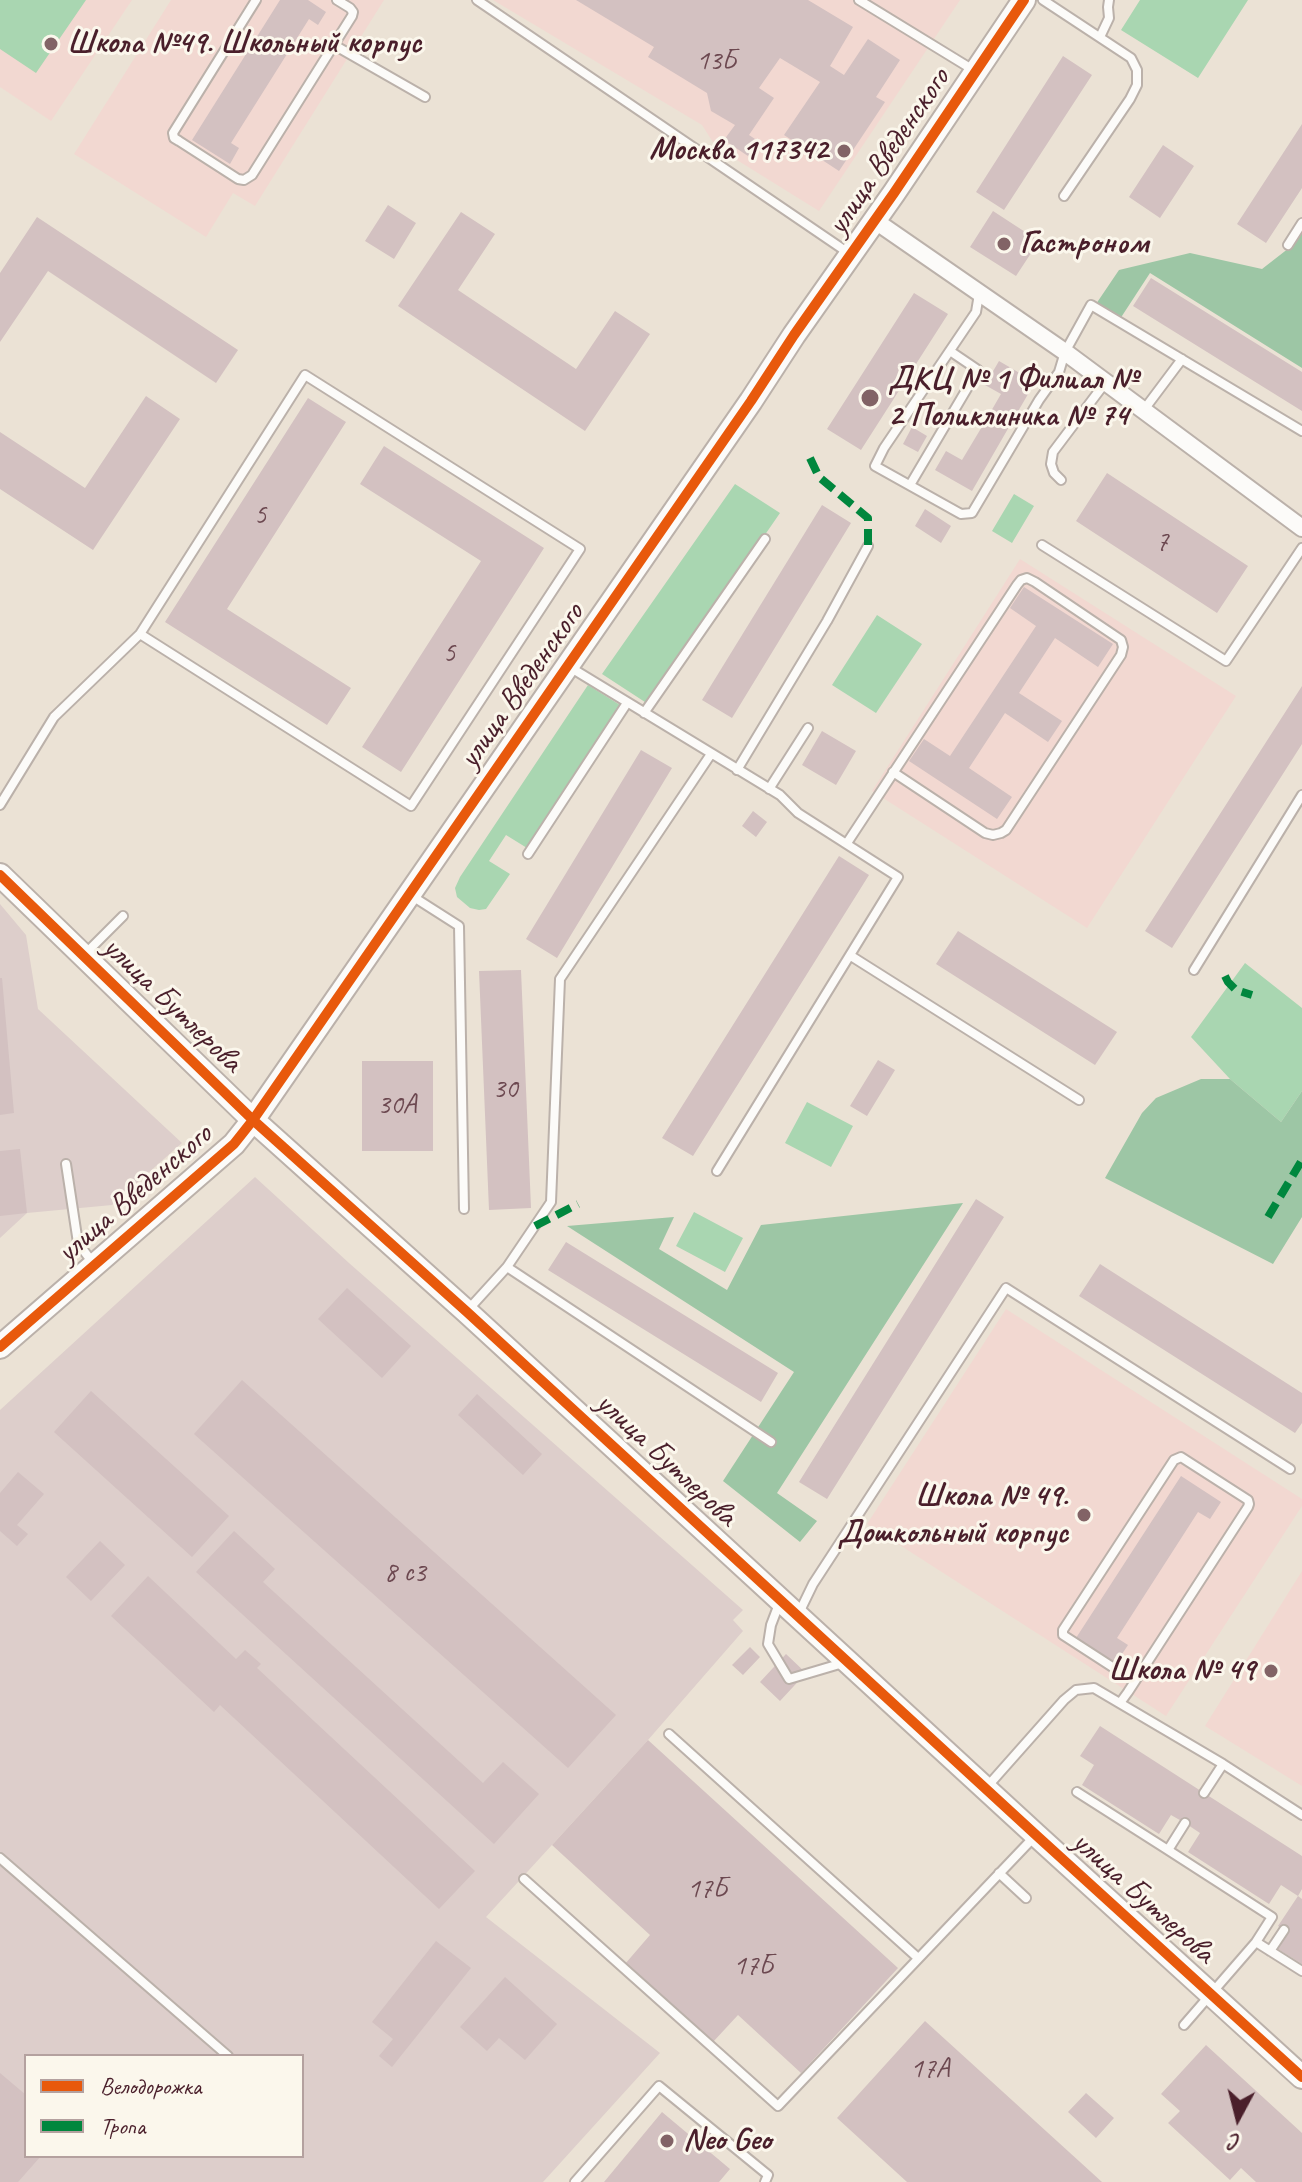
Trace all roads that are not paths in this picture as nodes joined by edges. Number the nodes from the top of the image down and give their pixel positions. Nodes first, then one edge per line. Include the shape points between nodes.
1 (256, 0) edge
2 (337, 0) edge
3 (477, 0) edge
4 (859, 0) edge
5 (1024, 0) edge
6 (1043, 0) edge
7 (1109, 0) edge
8 (1100, 37) junction
9 (334, 45) junction
10 (976, 72) junction
11 (425, 97) dead end
12 (1064, 196) dead end
13 (874, 220) junction
14 (1302, 223) edge
15 (1288, 245) dead end
16 (851, 255) junction
17 (979, 294) junction
18 (950, 351) junction
19 (1065, 352) junction
20 (1182, 359) junction
21 (1105, 383) junction
22 (1143, 411) junction
23 (1302, 431) edge
24 (1061, 480) dead end
25 (910, 485) junction
26 (1302, 528) edge
27 (765, 539) dead end
28 (1042, 545) dead end
29 (868, 546) dead end
30 (1302, 548) edge
31 (140, 634) junction
32 (568, 666) junction
33 (627, 703) junction
34 (644, 713) junction
35 (808, 728) dead end
36 (711, 754) junction
37 (737, 770) junction
38 (893, 772) junction
39 (769, 789) junction
40 (1302, 795) edge
41 (0, 805) edge
42 (847, 843) junction
43 (528, 854) dead end
44 (0, 875) edge
45 (410, 895) junction
46 (123, 916) dead end
47 (83, 956) junction
48 (851, 956) junction
49 (1194, 970) dead end
50 (1079, 1100) dead end
51 (253, 1120) junction
52 (66, 1164) dead end
53 (717, 1171) dead end
54 (464, 1209) dead end
55 (94, 1264) junction
56 (507, 1267) junction
57 (467, 1312) junction
58 (0, 1347) edge
59 (771, 1442) dead end
60 (1290, 1469) dead end
61 (780, 1600) junction
62 (798, 1616) junction
63 (848, 1662) junction
64 (1134, 1681) junction
65 (1120, 1703) junction
66 (669, 1734) dead end
67 (1223, 1764) junction
68 (985, 1789) junction
69 (1077, 1792) dead end
70 (1204, 1793) dead end
71 (1302, 1815) edge
72 (1185, 1823) dead end
73 (1036, 1835) junction
74 (1168, 1850) junction
75 (0, 1858) edge
76 (999, 1873) junction
77 (524, 1879) dead end
78 (1026, 1898) dead end
79 (1284, 1930) dead end
80 (1256, 1942) junction
81 (1270, 1951) junction
82 (918, 1958) junction
83 (1302, 1971) edge
84 (1212, 1995) junction
85 (1184, 2025) dead end
86 (226, 2054) edge
87 (1302, 2077) edge
88 (575, 2182) edge
89 (765, 2182) edge

1 - 9 lane via 173,133 238,179 252,175
2 - 9 lane via 353,12
3 - 16 lane
4 - 10 lane
5 - 10 street, улица Введенского
6 - 8 lane
7 - 8 lane via 1109,18
8 - 12 lane via 1131,58 1137,85
9 - 11 lane
10 - 13 street, улица Введенского
13 - 16 street, улица Введенского
13 - 17 street
14 - 15 lane
16 - 32 street, улица Введенского
17 - 18 lane via 976,312
17 - 19 street
18 - 25 lane via 978,370
18 - 25 lane via 875,466
19 - 20 lane via 1091,305
19 - 21 street
19 - 25 lane via 1059,372 972,513 961,514
20 - 22 lane
20 - 23 lane
21 - 22 street
21 - 24 lane via 1053,452 1051,464
22 - 26 street
27 - 34 lane
28 - 30 lane via 1226,661
29 - 37 lane
31 - 31 lane via 305,375 580,549 411,806
31 - 41 lane via 54,717
32 - 33 lane
32 - 45 street, улица Введенского
33 - 34 lane
33 - 43 lane
34 - 36 lane
35 - 39 lane
36 - 37 lane
36 - 56 lane via 560,979 551,1202
37 - 39 lane
38 - 38 lane via 1021,580 1035,582 1121,640 1121,655 1001,833 985,833
38 - 42 lane
39 - 42 lane
40 - 49 lane
42 - 48 lane via 898,877
44 - 47 street, улица Бутлерова
45 - 51 street, улица Введенского
45 - 54 lane via 459,926
46 - 47 lane
47 - 51 street, улица Бутлерова
48 - 50 lane
48 - 53 lane
51 - 55 street, улица Введенского via 234,1144
51 - 57 street, улица Бутлерова
52 - 55 lane via 78,1243
55 - 58 street, улица Введенского
56 - 57 lane
56 - 59 lane
57 - 61 street, улица Бутлерова
60 - 62 lane via 1006,1288 813,1584
61 - 62 street, улица Бутлерова
61 - 63 lane via 768,1644 789,1679
62 - 63 street, улица Бутлерова
63 - 68 street, улица Бутлерова
64 - 64 lane via 1063,1630 1174,1460 1181,1457 1249,1504
64 - 65 lane
65 - 67 lane
65 - 68 lane via 1094,1688 1076,1690
66 - 82 lane
67 - 70 lane
67 - 71 lane
68 - 73 street, улица Бутлерова
69 - 74 lane
72 - 74 lane
73 - 76 lane
73 - 84 street, улица Бутлерова
74 - 80 lane via 1272,1917
75 - 86 lane
76 - 78 lane
76 - 82 lane
77 - 82 lane via 778,2106
79 - 81 lane
80 - 81 lane
80 - 84 lane
81 - 83 lane
84 - 85 lane
84 - 87 street, улица Бутлерова
88 - 89 lane via 659,2086 768,2175

